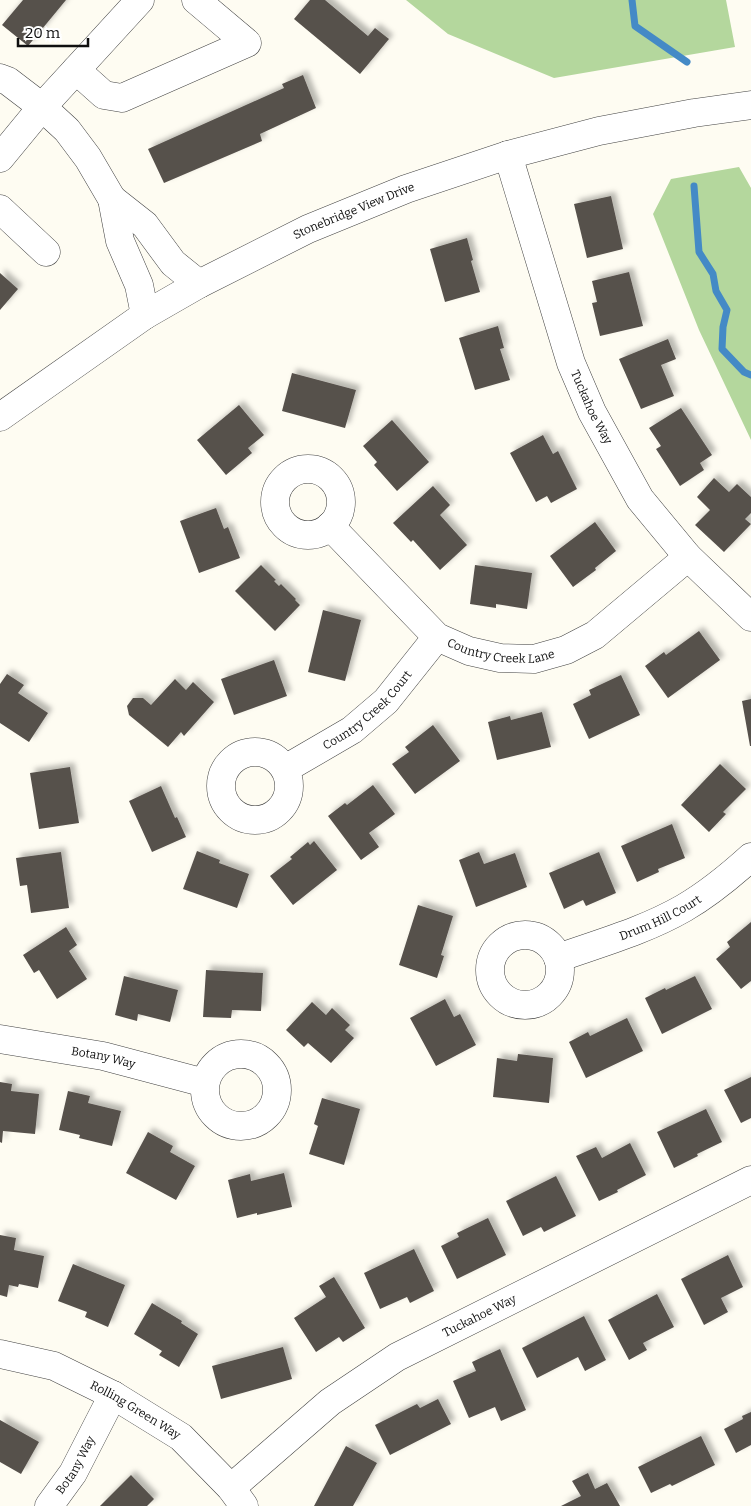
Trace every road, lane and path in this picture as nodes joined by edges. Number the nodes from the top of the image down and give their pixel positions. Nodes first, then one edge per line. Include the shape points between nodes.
1 (140, 0) edge
2 (196, 0) edge
3 (76, 70) junction
4 (0, 78) edge
5 (751, 105) edge
6 (42, 107) junction
7 (508, 155) junction
8 (0, 158) edge
9 (112, 199) junction
10 (0, 209) edge
11 (46, 252) dead end
12 (199, 284) junction
13 (144, 315) junction
14 (0, 417) edge
15 (330, 526) dead end
16 (688, 556) junction
17 (751, 617) edge
18 (437, 636) junction
19 (285, 769) dead end
20 (751, 857) edge
21 (558, 958) dead end
22 (0, 1039) edge
23 (205, 1083) dead end
24 (751, 1180) edge
25 (0, 1354) edge
26 (113, 1395) junction
27 (238, 1497) edge
28 (49, 1506) edge

1 - 3 street
2 - 3 street via 247,43 122,98 104,95
3 - 6 street
4 - 6 street
5 - 7 street, Stonebridge View Drive via 599,131
6 - 8 street
6 - 9 street via 67,130
7 - 12 street, Stonebridge View Drive via 406,188 308,229
7 - 16 street, Tuckahoe Way via 572,363 592,412 640,500
9 - 12 street via 145,225 173,263
9 - 13 street via 120,241 139,285
10 - 11 street
12 - 13 street, Stonebridge View Drive
13 - 14 street, Stonebridge View Drive
15 - 18 street, Country Creek Lane
16 - 17 street, Tuckahoe Way
16 - 18 street, Country Creek Lane via 595,635 566,650 534,659 500,658 469,651
18 - 19 street, Country Creek Court via 386,701 352,730
20 - 21 street, Drum Hill Court via 728,878 684,908 635,931
22 - 23 street, Botany Way via 103,1056
24 - 27 street, Tuckahoe Way via 397,1357 330,1402
25 - 26 street, Rolling Green Way via 54,1366
26 - 27 street, Rolling Green Way via 181,1438
26 - 28 street, Botany Way via 73,1473

